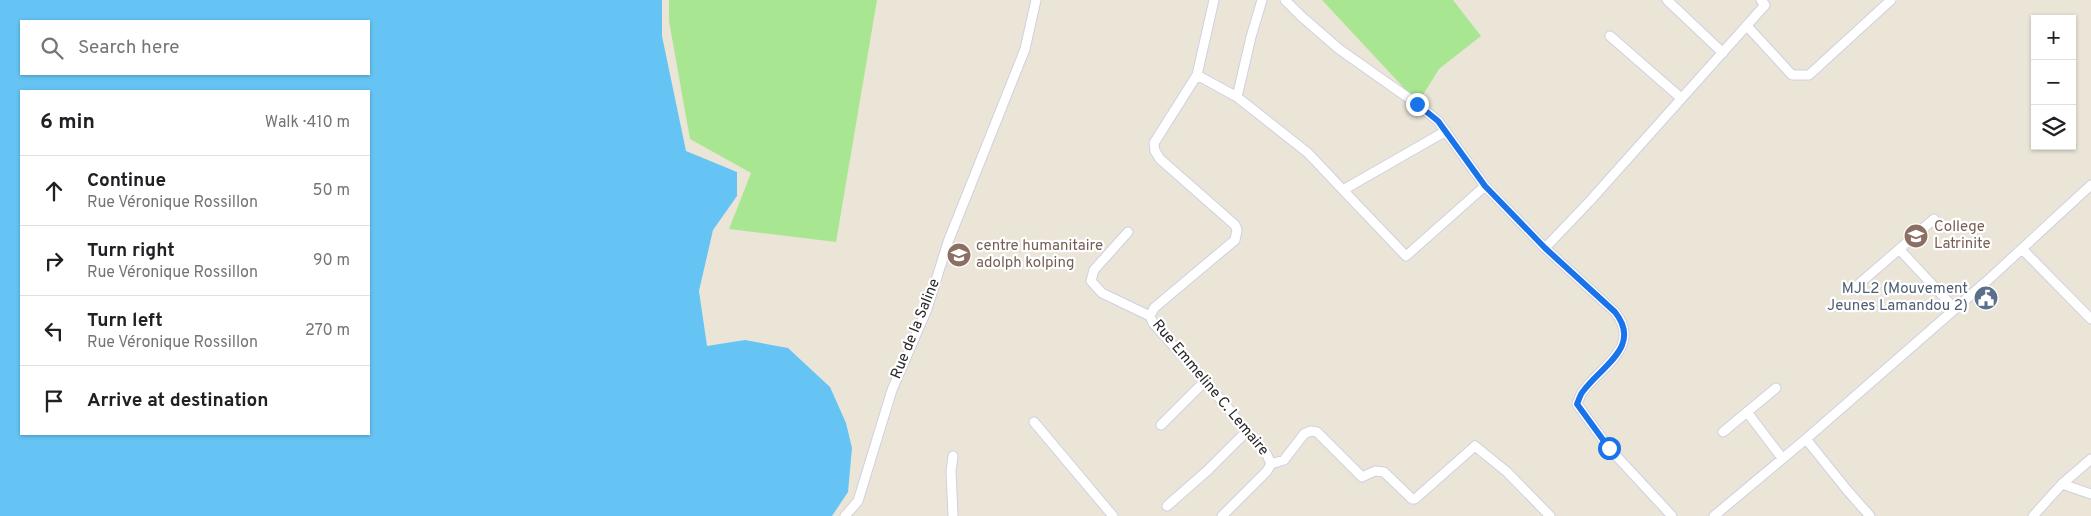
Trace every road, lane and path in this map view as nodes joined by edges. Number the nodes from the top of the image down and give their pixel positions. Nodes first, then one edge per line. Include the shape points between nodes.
1 (1036, 0) edge
2 (1214, 0) edge
3 (1262, 0) edge
4 (1285, 0) edge
5 (1667, 0) edge
6 (1761, 0) edge
7 (1891, 0) edge
8 (1747, 26) junction
9 (1610, 36) dead end
10 (1723, 53) junction
11 (1197, 75) junction
12 (1237, 97) junction
13 (1681, 98) junction
14 (1446, 131) junction
15 (2091, 185) edge
16 (1485, 186) junction
17 (1343, 190) junction
18 (1934, 219) dead end
19 (1128, 232) dead end
20 (1545, 248) junction
21 (2022, 249) junction
22 (1900, 250) junction
23 (1852, 290) dead end
24 (1955, 309) junction
25 (1150, 316) junction
26 (2091, 319) edge
27 (1205, 381) junction
28 (1776, 388) dead end
29 (1747, 412) junction
30 (1034, 422) dead end
31 (1161, 425) dead end
32 (1246, 430) junction
33 (1723, 432) dead end
34 (1806, 439) junction
35 (953, 456) dead end
36 (1782, 458) junction
37 (2091, 459) edge
38 (1270, 464) junction
39 (2062, 484) junction
40 (2091, 494) edge
41 (1166, 506) dead end
42 (845, 516) edge
43 (953, 516) edge
44 (1113, 516) edge
45 (1222, 516) edge
46 (1550, 516) edge
47 (1672, 516) edge
48 (1714, 516) edge
49 (1870, 516) edge
50 (2033, 516) edge

1 - 42 street, Rue de la Saline via 1026,49 948,242 927,309 892,390 858,501
2 - 11 street, Rue Emmeline C. Lemaire
3 - 12 street
4 - 14 street via 1339,49 1417,104
5 - 10 street
6 - 8 street via 1765,5
7 - 8 street via 1809,75 1792,75
8 - 10 street
9 - 13 street
10 - 13 street
11 - 12 street
11 - 25 street, Rue Emmeline C. Lemaire via 1154,143 1155,151 1160,159 1235,224 1237,230 1235,240 1154,308
12 - 17 street via 1308,153
13 - 20 street
14 - 16 street
14 - 17 street
15 - 21 street
16 - 17 street via 1406,256
16 - 20 street
18 - 22 street
19 - 25 street via 1094,270 1091,281 1102,293
20 - 47 street via 1624,323 1624,340 1616,357 1582,391 1577,404 1609,448
21 - 24 street
21 - 26 street
22 - 23 street
22 - 24 street
24 - 34 street
25 - 27 street, Rue Emmeline C. Lemaire via 1152,323
27 - 31 street
27 - 32 street, Rue Emmeline C. Lemaire
28 - 29 street
29 - 33 street
29 - 36 street
30 - 44 street
32 - 38 street, Rue Emmeline C. Lemaire via 1267,455
32 - 41 street via 1208,470
34 - 36 street
34 - 49 street
35 - 43 street
36 - 48 street
37 - 39 street
38 - 45 street, Rue Emmeline C. Lemaire via 1267,471
38 - 46 street via 1284,460 1304,434 1311,430 1318,432 1362,477 1376,471 1384,472 1415,499 1475,446 1507,472
39 - 40 street
39 - 50 street

